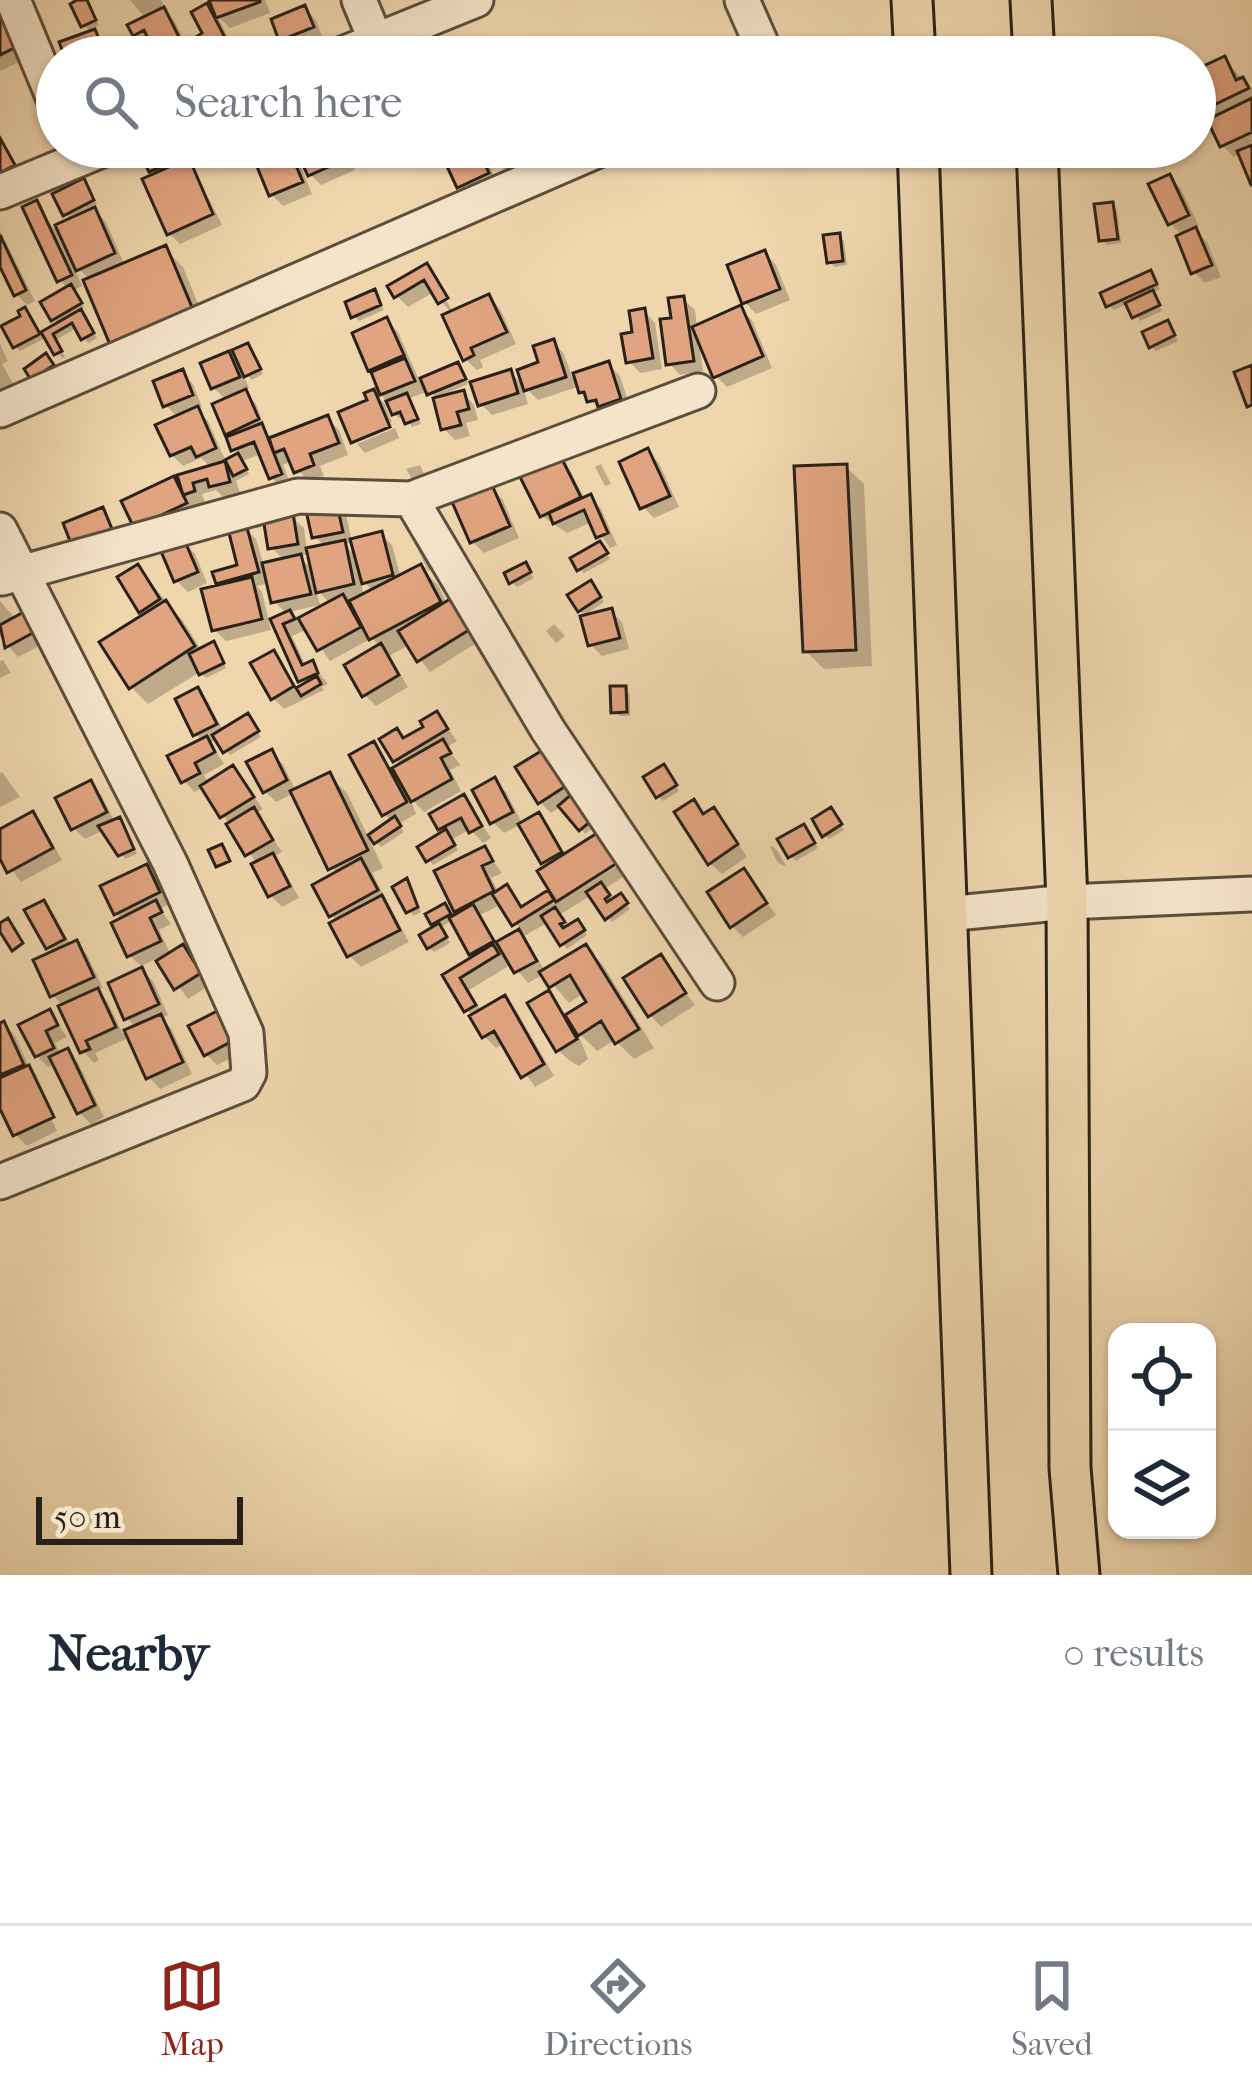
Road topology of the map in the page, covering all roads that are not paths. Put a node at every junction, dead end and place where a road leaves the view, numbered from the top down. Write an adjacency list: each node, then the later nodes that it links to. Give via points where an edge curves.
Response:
1 (14, 0): 12 (street)
2 (359, 0): 7 (street)
3 (476, 0): 8 (street)
4 (742, 0): 9 (street)
5 (912, 0): 10 (main road)
6 (1031, 0): 11 (main road)
7 (374, 36)
8 (388, 36)
9 (758, 36)
10 (913, 36)
11 (1033, 36)
12 (36, 54)
13 (51, 168): 17 (street)
14 (557, 168): 19 (street)
15 (919, 168): 25 (main road)
16 (1038, 168): 24 (main road)
17 (0, 192)
18 (698, 391): 20 (street)
19 (0, 410)
20 (411, 499): 22 (street, via 298,496); 26 (street, via 548,730)
21 (0, 530): 22 (street)
22 (9, 574): 27 (street, via 170,863 246,1033 249,1073 243,1084)
23 (1252, 894): 24 (street)
24 (1067, 902): 25 (street); 29 (main road, via 1070,1468)
25 (946, 914): 28 (main road)
26 (717, 983)
27 (0, 1182)
28 (970, 1575)
29 (1079, 1575)

